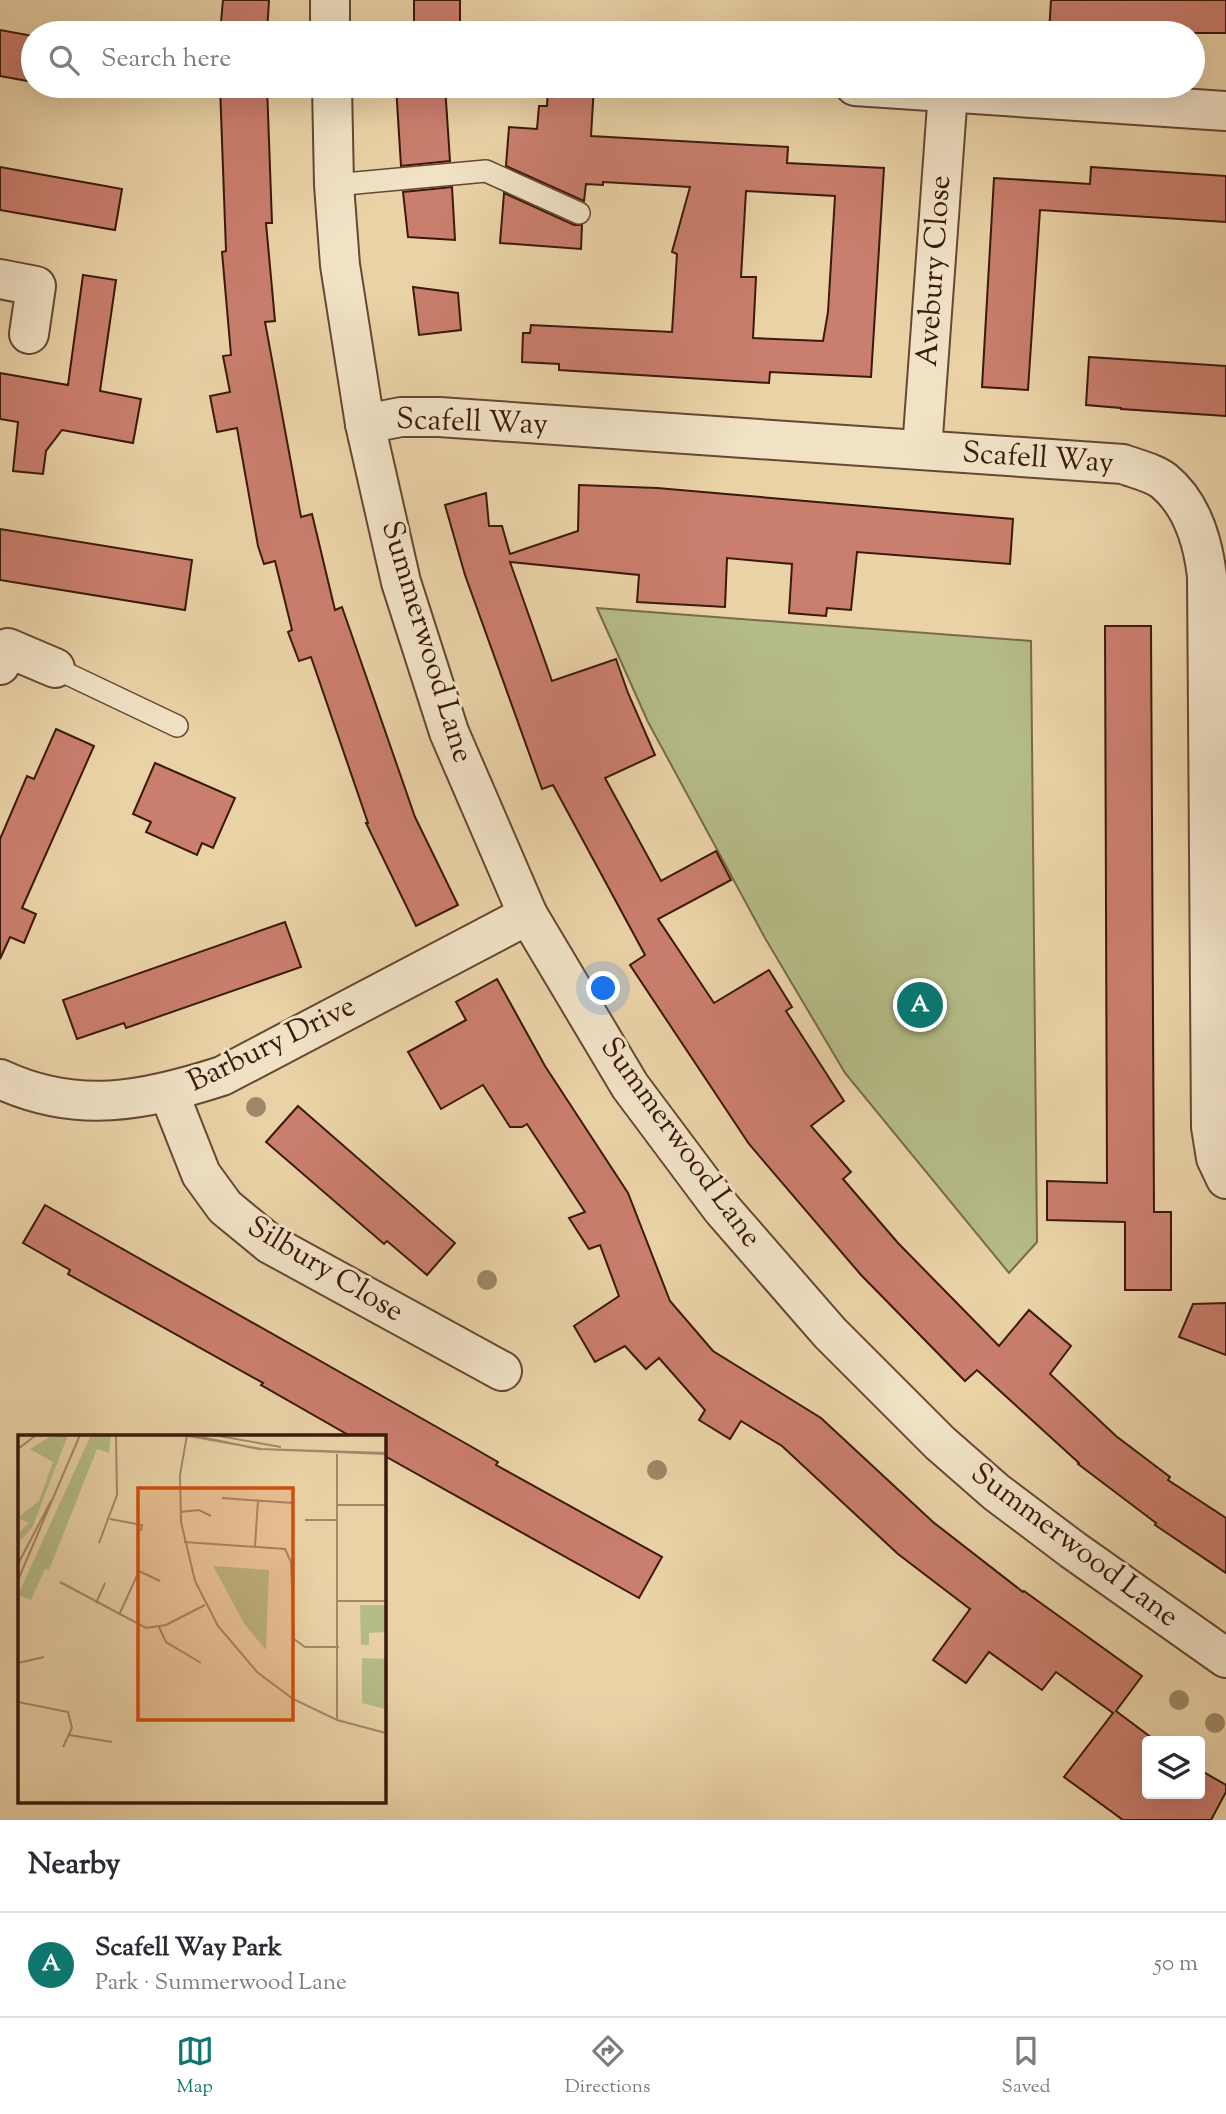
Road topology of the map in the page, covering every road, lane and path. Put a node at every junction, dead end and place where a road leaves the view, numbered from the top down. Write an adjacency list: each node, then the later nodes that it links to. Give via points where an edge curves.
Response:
1 (330, 0): 2 (street)
2 (330, 21)
3 (332, 98): 7 (street, Summerwood Lane)
4 (948, 98): 12 (street, Avebury Close)
5 (1035, 98): 6 (street)
6 (1225, 111)
7 (334, 186): 8 (lane, via 486,171); 11 (street, Summerwood Lane, via 340,265)
8 (579, 213)
9 (0, 279): 10 (street, via 36,286)
10 (29, 334)
11 (365, 424): 12 (street, Scafell Way, via 401,417 439,417); 16 (street, Summerwood Lane, via 401,582 449,732)
12 (922, 450): 19 (street, Scafell Way, via 1123,464 1163,480 1196,525 1207,576 1211,1127 1216,1158)
13 (0, 665): 14 (street, via 8,648)
14 (55, 668): 15 (lane)
15 (177, 726)
16 (528, 915): 18 (street, Barbury Drive, via 222,1076); 21 (street, Summerwood Lane, via 631,1086 722,1209 830,1333 996,1492)
17 (0, 1079): 18 (street, Barbury Drive, via 69,1100 116,1102)
18 (169, 1093): 20 (street, Silbury Close, via 201,1174 234,1215 270,1244)
19 (1226, 1179)
20 (502, 1371)
21 (1226, 1658)

